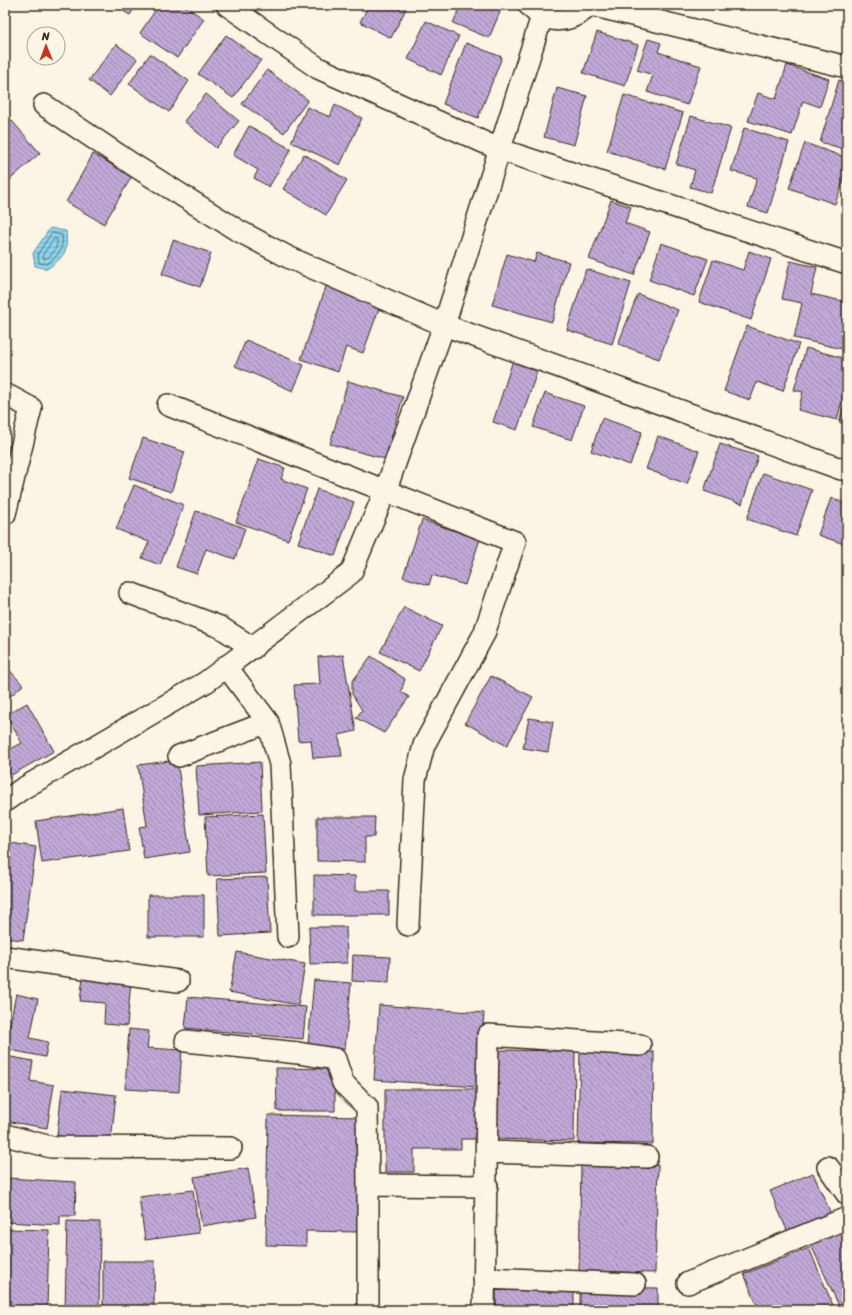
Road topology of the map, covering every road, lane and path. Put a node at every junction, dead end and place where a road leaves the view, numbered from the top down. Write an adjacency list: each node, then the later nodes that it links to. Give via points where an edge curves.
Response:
1 (228, 5): 6 (street, via 318,68)
2 (590, 5): 3 (street, via 581,14 568,19 555,20); 4 (street)
3 (535, 11): 6 (street)
4 (847, 67)
5 (44, 105): 8 (street, via 132,164 263,244)
6 (501, 150): 7 (street); 8 (street)
7 (847, 262)
8 (444, 325): 11 (street); 12 (street)
9 (5, 394): 13 (street, via 31,408)
10 (168, 405): 12 (street)
11 (842, 469)
12 (386, 489): 15 (street, via 351,573); 20 (street, via 515,542 484,634 424,745 415,780)
13 (5, 514)
14 (130, 593): 15 (street, via 220,627)
15 (253, 648): 16 (street)
16 (226, 666): 17 (street); 19 (street, via 206,682)
17 (268, 722): 18 (street); 21 (street, via 280,764)
18 (179, 756)
19 (5, 801)
20 (408, 925)
21 (288, 937)
22 (5, 957): 23 (street)
23 (178, 981)
24 (186, 1041): 31 (street, via 298,1053 335,1060 343,1083 367,1107)
25 (640, 1045): 28 (street, via 488,1035)
26 (5, 1135): 27 (street, via 51,1147)
27 (231, 1148)
28 (487, 1152): 29 (street); 32 (street)
29 (647, 1156)
30 (828, 1167): 33 (street)
31 (368, 1185): 32 (street); 38 (street)
32 (487, 1186): 35 (street)
33 (847, 1194)
34 (847, 1218): 36 (street)
35 (484, 1278): 37 (street); 39 (street)
36 (688, 1283)
37 (635, 1284)
38 (368, 1310)
39 (484, 1310)

